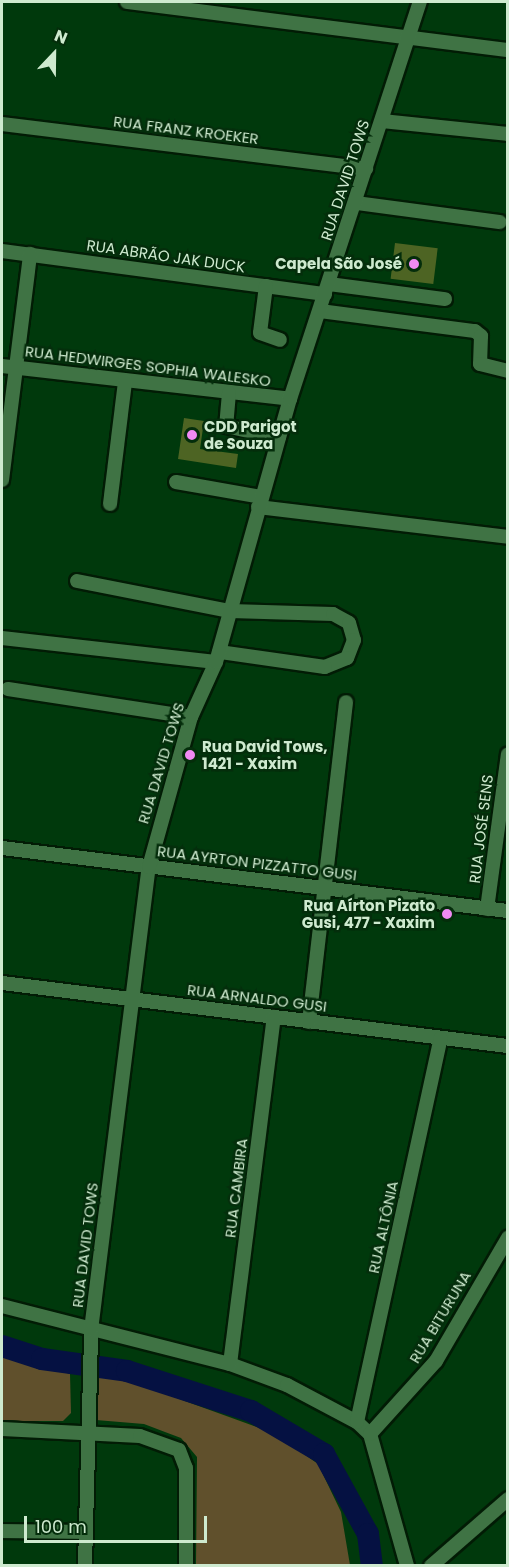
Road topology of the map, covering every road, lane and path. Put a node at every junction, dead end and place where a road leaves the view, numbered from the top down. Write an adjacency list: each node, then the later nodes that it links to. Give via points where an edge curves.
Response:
1 (126, 2): 3 (street)
2 (420, 2): 3 (street, RUA DAVID TOWS)
3 (409, 38): 4 (street); 5 (street, RUA DAVID TOWS)
4 (507, 50)
5 (382, 121): 7 (street); 8 (street, RUA DAVID TOWS)
6 (2, 124): 8 (street, RUA FRANZ KROEKER)
7 (507, 134)
8 (366, 169): 9 (street, RUA DAVID TOWS)
9 (357, 203): 10 (street); 14 (street, RUA DAVID TOWS)
10 (505, 223)
11 (2, 251): 12 (street, RUA ABRÃO JAK DUCK)
12 (30, 254): 13 (street, RUA ABRÃO JAK DUCK); 18 (street)
13 (266, 286): 14 (street, RUA ABRÃO JAK DUCK); 17 (street, via 260,333)
14 (327, 289): 15 (street, RUA ABRÃO JAK DUCK); 16 (street, RUA DAVID TOWS)
15 (445, 299)
16 (320, 311): 19 (street, via 475,331 481,336 480,364); 22 (street, RUA DAVID TOWS)
17 (280, 340)
18 (9, 367): 20 (street, RUA HEDWIRGES SOPHIA WALESKO); 24 (street)
19 (507, 371)
20 (125, 381): 21 (street, RUA HEDWIRGES SOPHIA WALESKO); 27 (street)
21 (229, 393): 22 (street, RUA HEDWIRGES SOPHIA WALESKO); 23 (street, via 226,426)
22 (290, 399): 23 (street, RUA DAVID TOWS)
23 (279, 438): 26 (street, RUA DAVID TOWS)
24 (2, 480)
25 (176, 482): 26 (street)
26 (260, 502): 28 (street); 30 (street, RUA DAVID TOWS)
27 (110, 504)
28 (507, 537)
29 (77, 581): 30 (street)
30 (230, 611): 32 (street, RUA DAVID TOWS); 32 (street, via 333,615 349,623 354,640 347,658 325,667)
31 (2, 638): 32 (street)
32 (217, 657): 35 (street, RUA DAVID TOWS)
33 (8, 689): 35 (street)
34 (346, 702): 39 (street)
35 (191, 717): 38 (street, RUA DAVID TOWS)
36 (507, 754): 40 (street, RUA JOSÉ SENS)
37 (2, 848): 38 (street, RUA AYRTON PIZZATTO GUSI)
38 (149, 867): 39 (street, RUA AYRTON PIZZATTO GUSI); 43 (street, RUA DAVID TOWS)
39 (324, 888): 40 (street, RUA AYRTON PIZZATTO GUSI); 45 (street)
40 (487, 909): 41 (street, RUA AYRTON PIZZATTO GUSI)
41 (507, 911)
42 (2, 983): 43 (street, RUA ARNALDO GUSI)
43 (130, 999): 44 (street, RUA ARNALDO GUSI); 50 (street, RUA DAVID TOWS)
44 (274, 1017): 45 (street, RUA ARNALDO GUSI); 51 (street, RUA CAMBIRA)
45 (309, 1022): 46 (street, RUA ARNALDO GUSI)
46 (441, 1038): 47 (street, RUA ARNALDO GUSI); 52 (street, RUA ALTÔNIA)
47 (507, 1046)
48 (506, 1242): 55 (street, RUA BITURUNA, via 436,1361)
49 (2, 1306): 50 (street)
50 (91, 1330): 51 (street); 54 (street, RUA DAVID TOWS)
51 (230, 1364): 52 (street, via 288,1385)
52 (357, 1422): 55 (street)
53 (2, 1429): 54 (street)
54 (87, 1430): 58 (street, RUA DAVID TOWS); 60 (street, via 149,1438 170,1444 183,1456)
55 (370, 1434): 61 (street)
56 (507, 1499): 62 (street)
57 (2, 1531): 58 (street)
58 (86, 1532): 59 (street, RUA DAVID TOWS)
59 (85, 1566)
60 (186, 1566)
61 (407, 1566)
62 (431, 1566)

